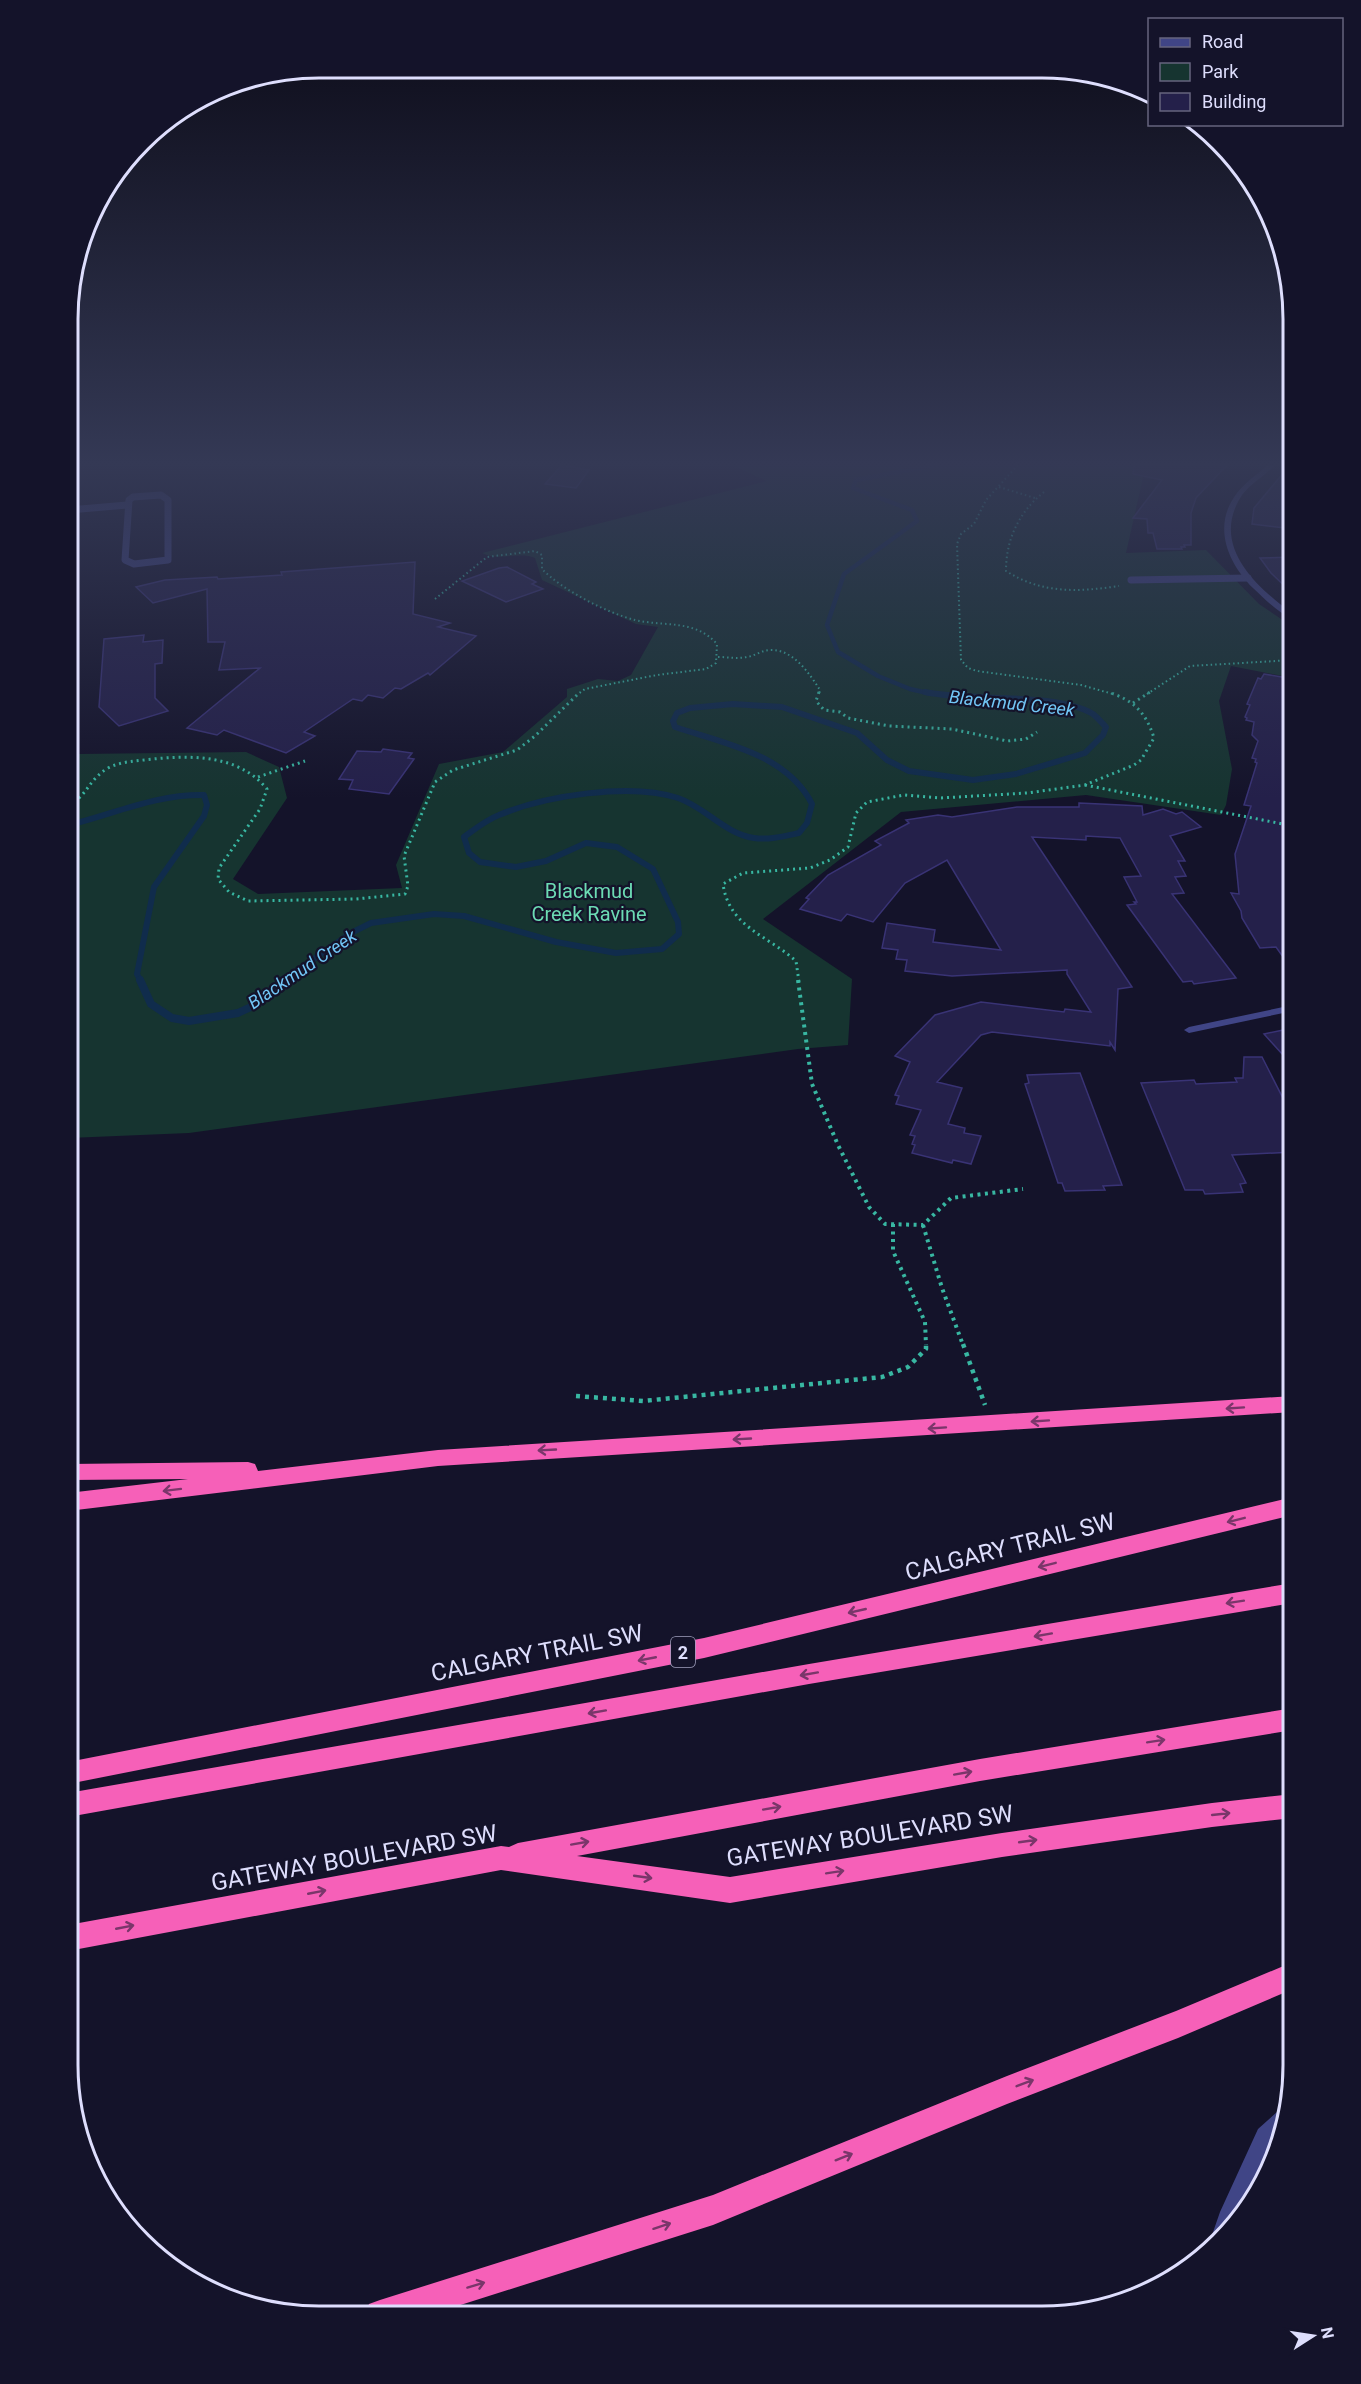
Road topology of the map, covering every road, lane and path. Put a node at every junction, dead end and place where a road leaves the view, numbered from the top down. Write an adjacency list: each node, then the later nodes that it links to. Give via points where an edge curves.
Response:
1 (463, 576): 8 (path)
2 (549, 576): 10 (path, via 626,617 703,630 717,644)
3 (958, 576): 12 (path, via 964,664 977,671 1097,689)
4 (1013, 576): 6 (path, via 1041,589 1074,591 1125,585)
5 (1248, 578): 6 (lane); 9 (street)
6 (1139, 579): 7 (lane)
7 (1131, 580)
8 (435, 599)
9 (1283, 610)
10 (718, 657): 13 (path, via 782,652 815,682 820,690 818,706 848,718 889,726 959,730 1007,741 1026,739); 15 (path, via 706,669 585,689 519,749 441,777 435,782 404,856 409,882 405,894 248,901 229,892 218,879 219,868 267,795 266,785)
11 (1283, 660): 12 (path, via 1190,666)
12 (1133, 703): 16 (path, via 1146,716 1154,738 1134,765)
13 (1037, 732)
14 (304, 761): 15 (path)
15 (257, 777): 17 (path, via 206,756 123,762 92,779)
16 (1085, 785): 18 (path); 22 (path, via 940,798 904,795 867,802 856,813 848,847 830,860 810,868 743,873 723,884 737,921 774,942 796,961 812,1084 870,1207 885,1224)
17 (78, 800)
18 (1283, 824)
19 (1283, 1010): 20 (street)
20 (1189, 1030)
21 (1023, 1189): 23 (path, via 951,1198)
22 (893, 1224): 23 (path); 24 (path, via 893,1251 925,1322 926,1349 908,1367 882,1377 643,1401)
23 (923, 1225): 26 (path, via 945,1299)
24 (576, 1396)
25 (1283, 1405): 26 (highway, one-way to 26)
26 (995, 1424): 27 (highway, one-way to 27, via 534,1451)
27 (355, 1467): 28 (highway); 29 (highway, one-way to 29)
28 (78, 1472)
29 (78, 1501)
30 (1283, 1508): 33 (highway, CALGARY TRAIL SW / 2, one-way to 33, via 704,1648)
31 (1283, 1595): 34 (highway, one-way to 34)
32 (1283, 1721): 36 (highway, one-way to 32, via 980,1770)
33 (78, 1771)
34 (78, 1803)
35 (1283, 1807): 36 (highway, GATEWAY BOULEVARD SW, one-way to 35, via 730,1890 1002,1845)
36 (501, 1857): 37 (highway, GATEWAY BOULEVARD SW, one-way to 36)
37 (78, 1936)
38 (1283, 1979): 41 (highway, one-way to 38, via 713,2210)
39 (1275, 2127): 40 (street, via 1265,2136)
40 (1228, 2218)
41 (406, 2306)

